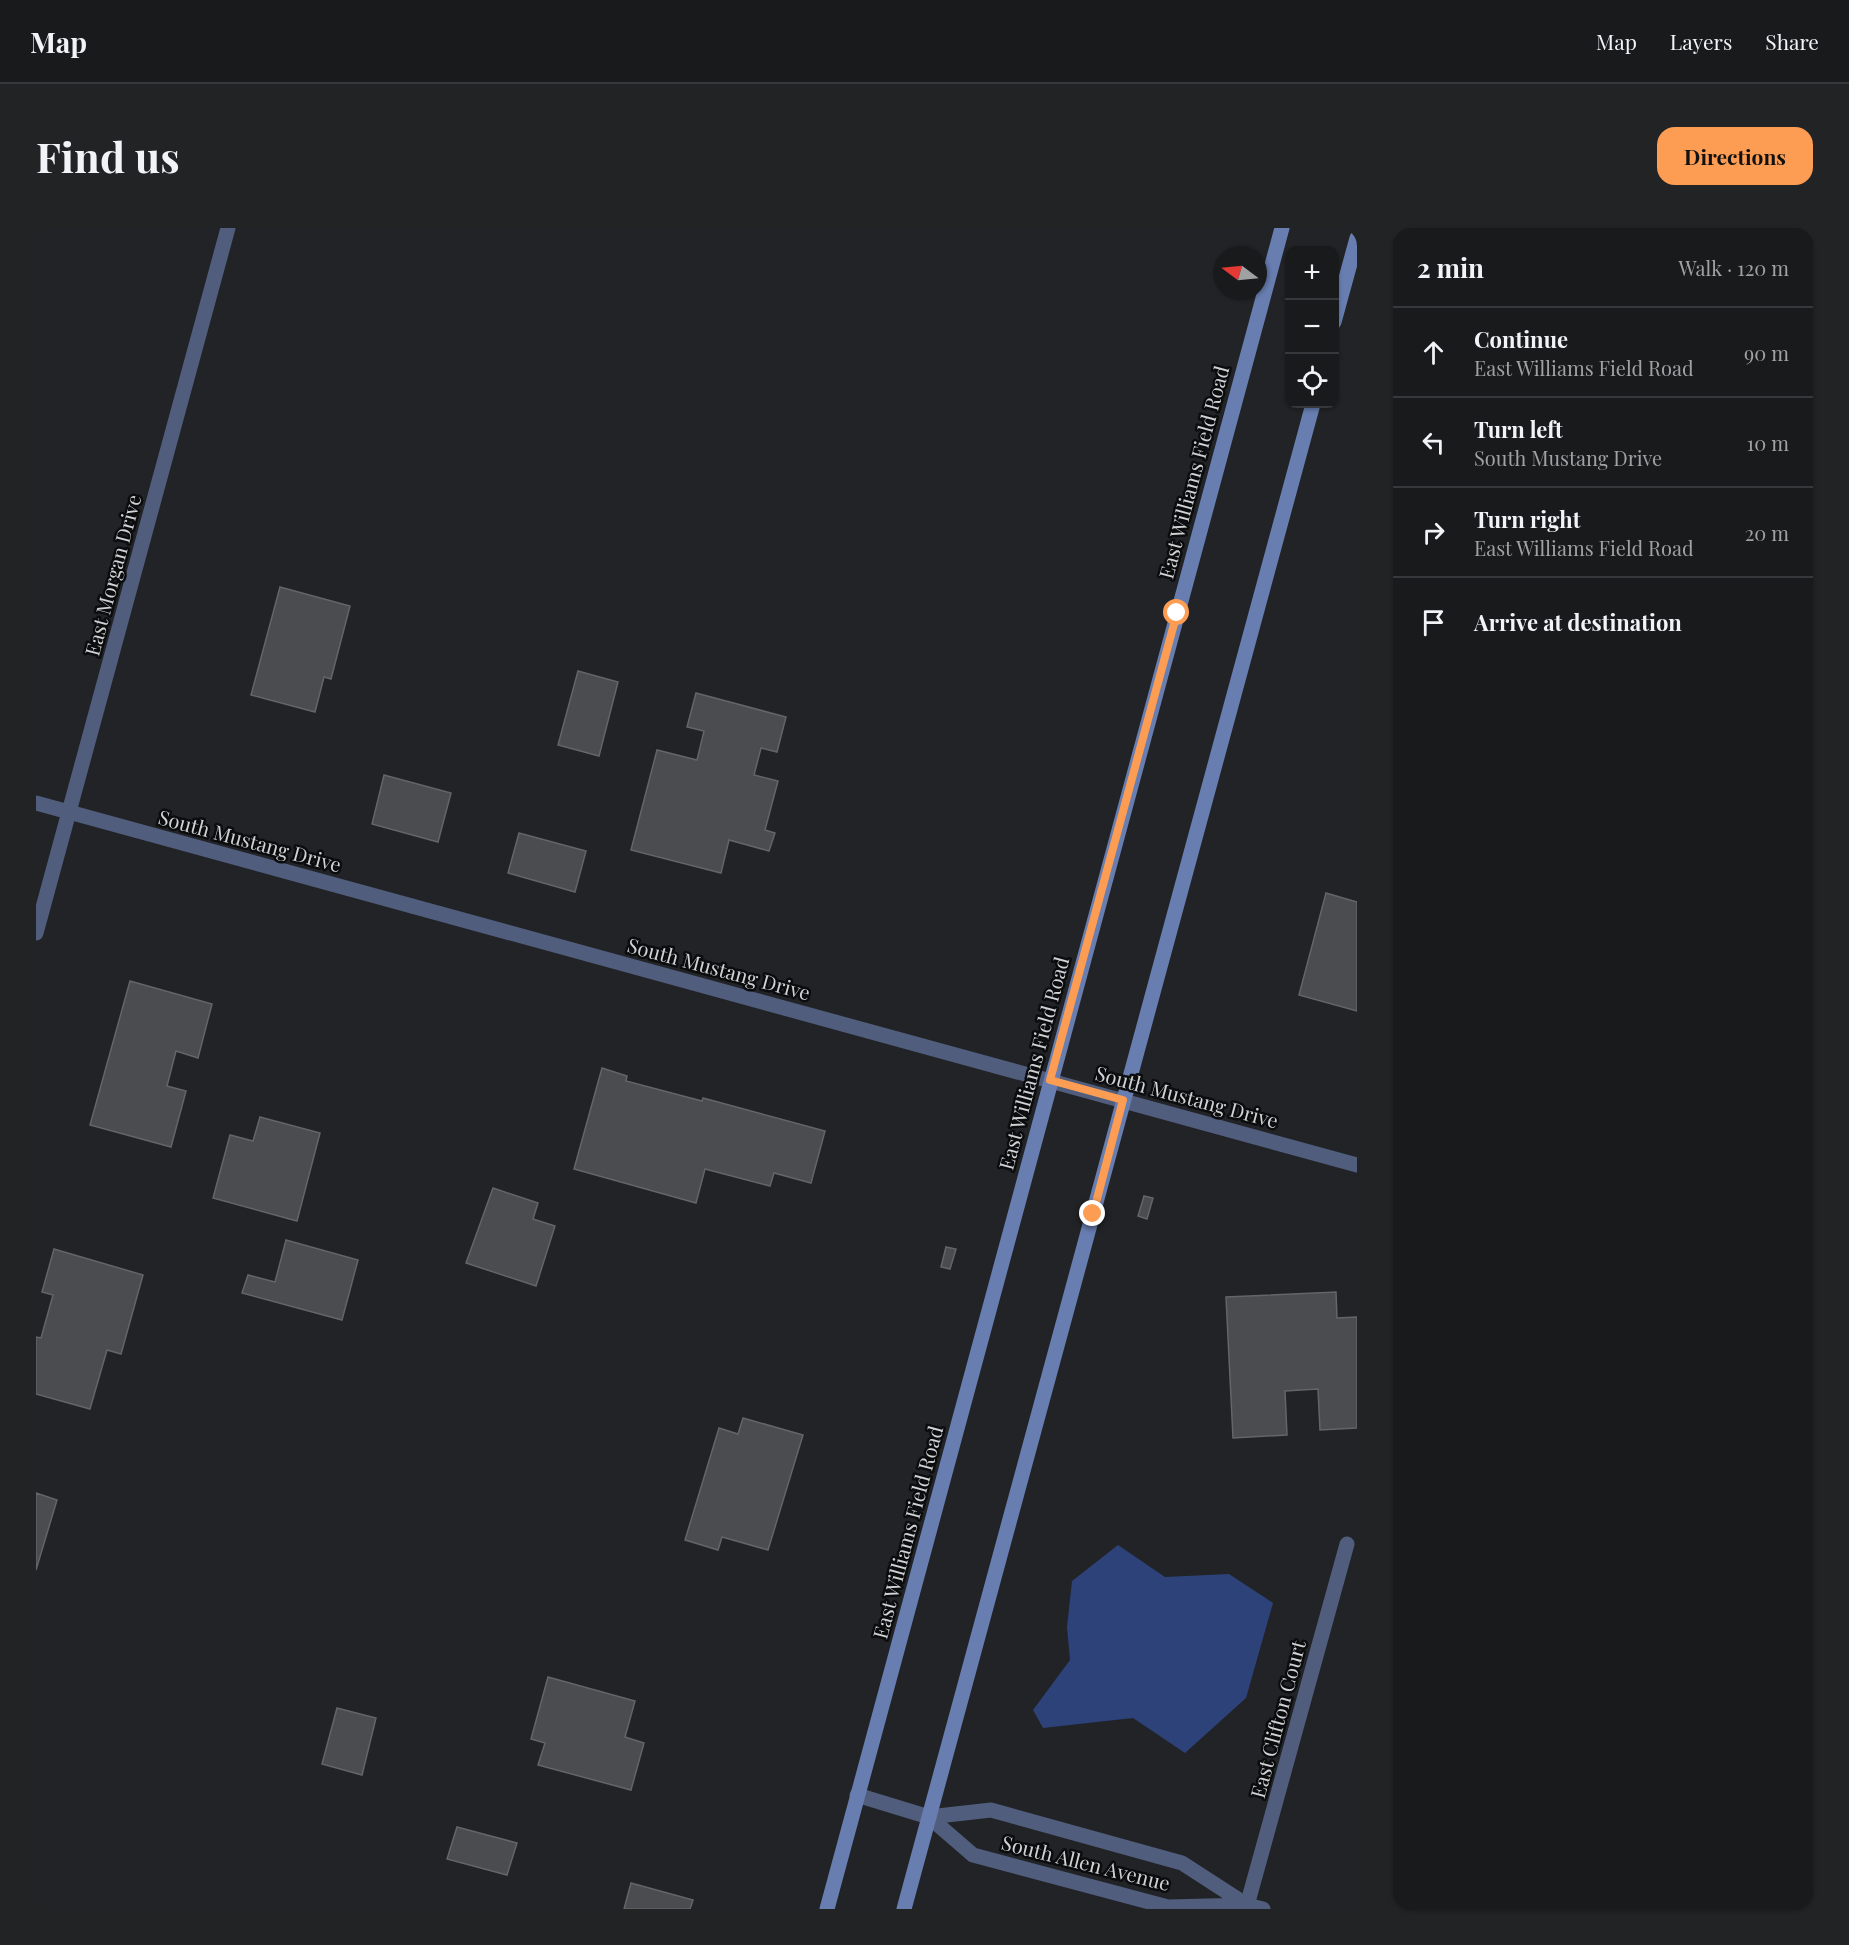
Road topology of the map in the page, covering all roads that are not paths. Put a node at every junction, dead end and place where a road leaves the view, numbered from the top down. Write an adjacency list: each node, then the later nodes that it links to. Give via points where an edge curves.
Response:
1 (228, 228): 7 (street, East Morgan Drive)
2 (1282, 228): 9 (main road, East Williams Field Road)
3 (1357, 238): 4 (main road)
4 (1339, 307)
5 (1311, 408): 10 (main road)
6 (36, 803): 7 (street, South Mustang Drive)
7 (69, 812): 8 (street, East Morgan Drive); 9 (street, South Mustang Drive)
8 (36, 933)
9 (1050, 1080): 10 (street, South Mustang Drive); 13 (main road, East Williams Field Road)
10 (1123, 1100): 11 (street, South Mustang Drive); 14 (main road)
11 (1357, 1165)
12 (1347, 1544): 15 (street, East Clifton Court)
13 (857, 1795): 14 (street, South Allen Avenue); 16 (main road, East Williams Field Road)
14 (929, 1817): 15 (street, South Allen Avenue, via 973,1855 1168,1907); 15 (street, South Allen Avenue, via 991,1810 1182,1863); 17 (main road)
15 (1247, 1907): 18 (street, South Allen Avenue)
16 (827, 1909)
17 (904, 1909)
18 (1263, 1909)

